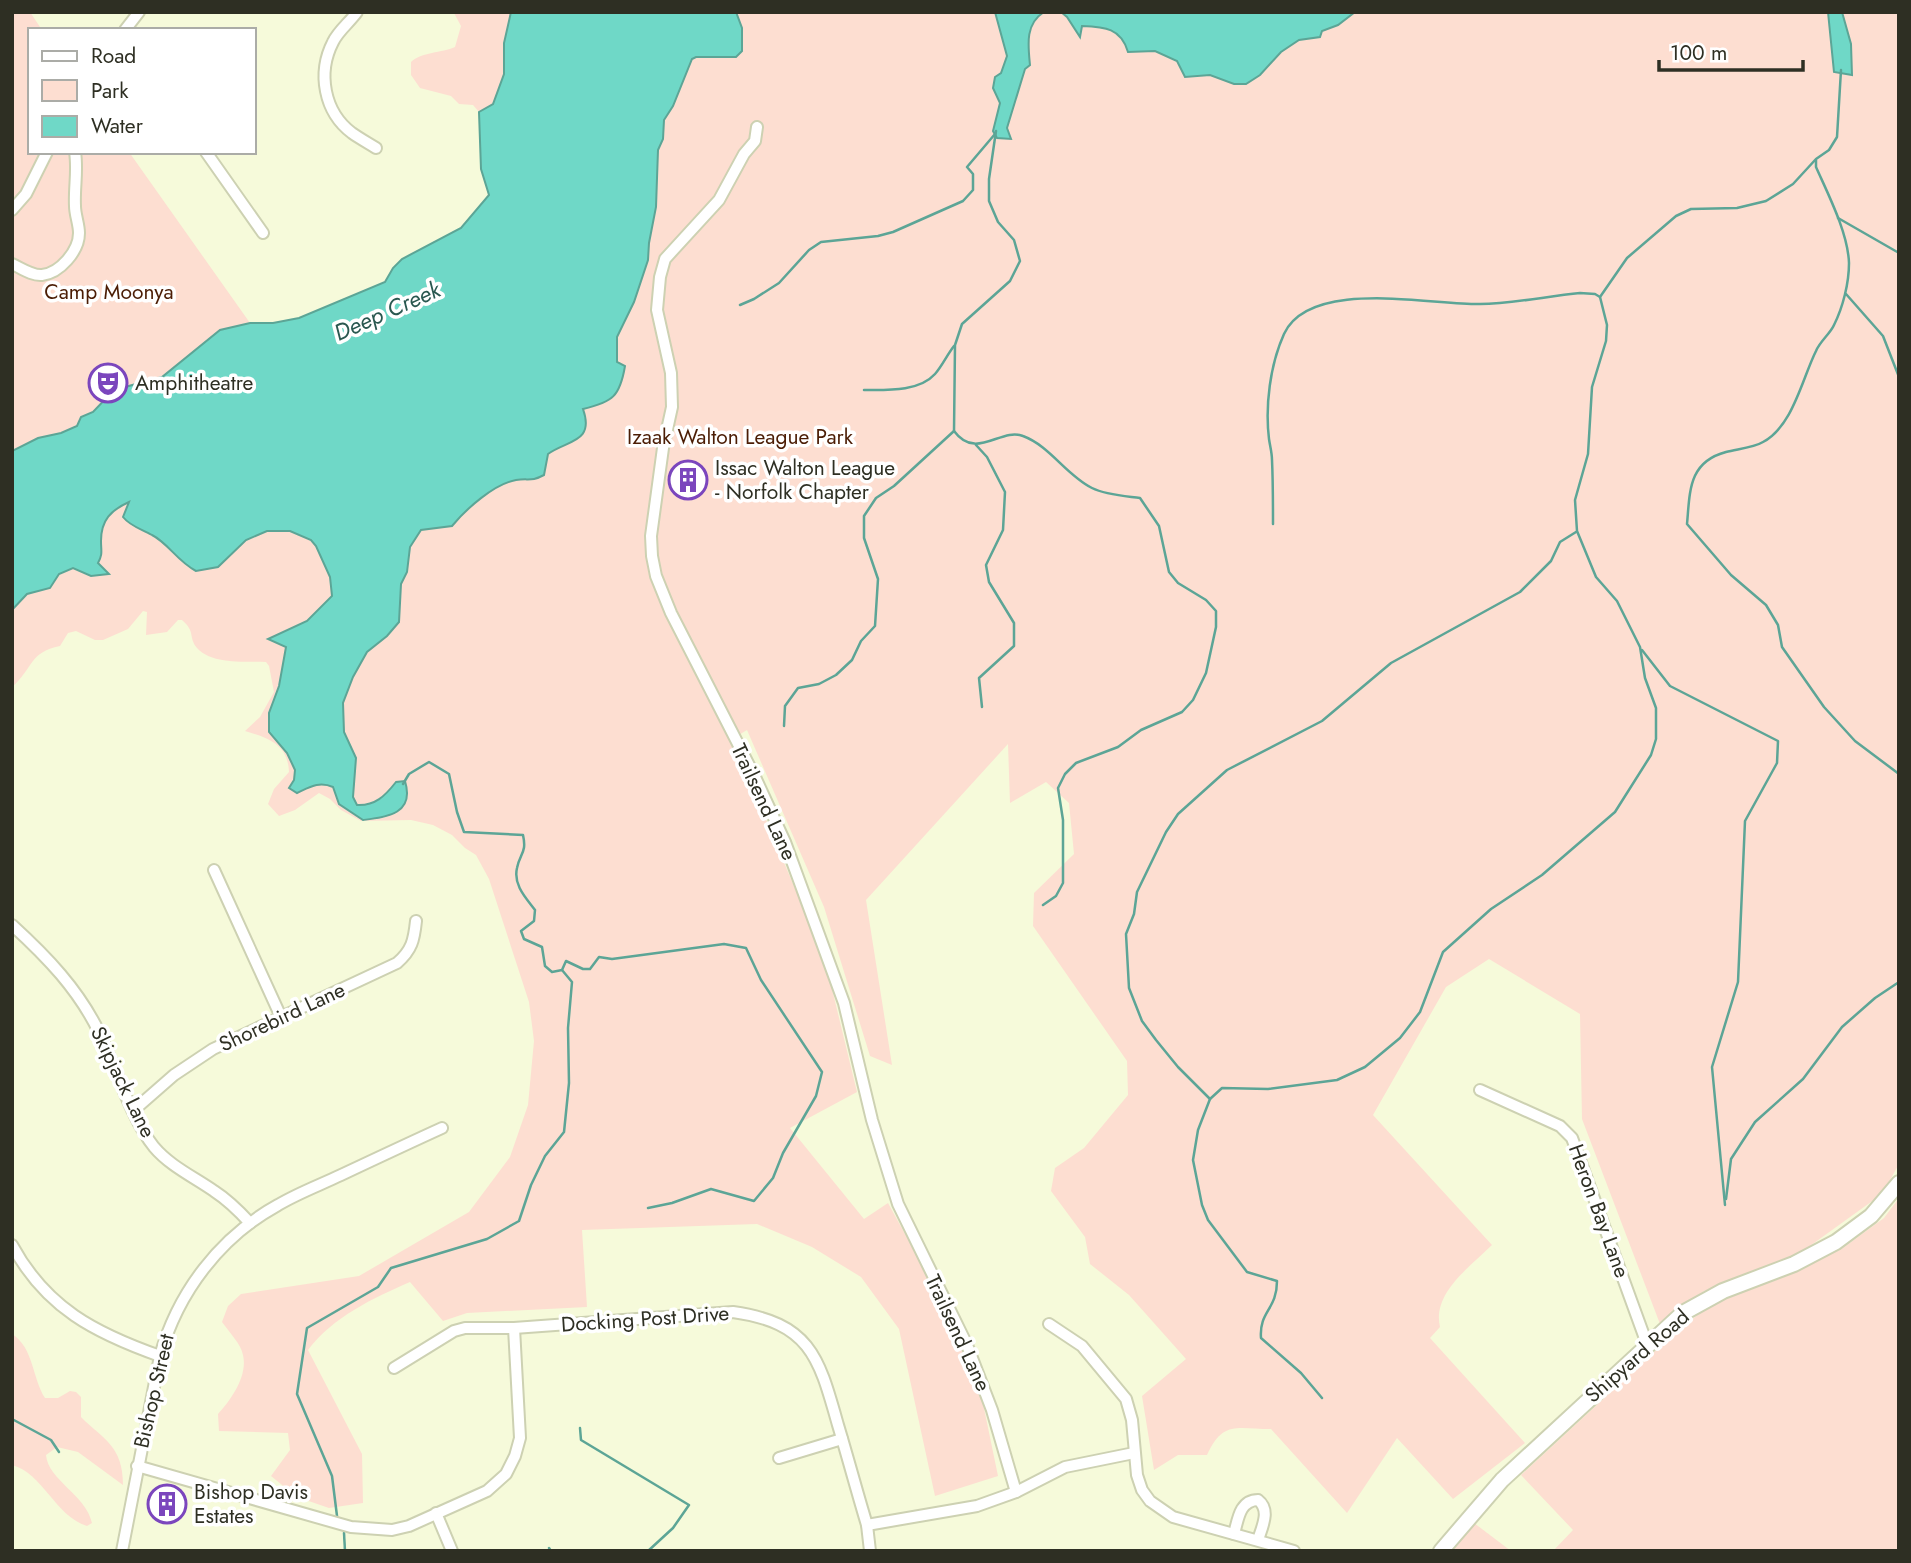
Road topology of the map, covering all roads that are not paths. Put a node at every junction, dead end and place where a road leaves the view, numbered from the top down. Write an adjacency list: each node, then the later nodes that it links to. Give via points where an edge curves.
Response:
1 (139, 12): 3 (street)
2 (358, 12): 5 (street, via 333,41 325,87 342,123)
3 (127, 28)
4 (757, 127): 31 (street, Trailsend Lane, via 755,141 719,200 665,259 661,270 657,310 671,373 672,408 654,509 652,556 662,593 785,842 844,1003 898,1204 967,1345)
5 (376, 148)
6 (46, 154): 9 (street, via 26,194)
7 (75, 154): 11 (street, via 77,246 54,272 40,276)
8 (207, 154): 10 (street)
9 (12, 210)
10 (262, 233)
11 (13, 265)
12 (214, 870): 15 (street)
13 (416, 921): 15 (street, Shorebird Lane, via 408,953 397,963)
14 (12, 925): 17 (street, Skipjack Lane, via 78,995)
15 (281, 1017): 17 (street, Shorebird Lane, via 201,1056)
16 (1480, 1090): 24 (street, Heron Bay Lane, via 1560,1126 1572,1138)
17 (134, 1110): 20 (street, Skipjack Lane, via 166,1159 225,1198)
18 (442, 1128): 20 (street, Bishop Street, via 295,1196)
19 (1899, 1183): 24 (street, Shipyard Road, via 1871,1216 1836,1242 1702,1301)
20 (250, 1223): 25 (street, Bishop Street, via 215,1254 191,1285)
21 (12, 1244): 25 (street, via 40,1285 72,1315 100,1332)
22 (1049, 1324): 28 (street, via 1083,1346 1126,1399)
23 (514, 1328): 26 (street, Docking Post Drive, via 454,1331); 27 (street, Docking Post Drive, via 733,1312 760,1316 795,1335 819,1364); 32 (street, via 520,1438 515,1456 506,1474 487,1491)
24 (1647, 1344): 40 (street, Shipyard Road, via 1502,1480)
25 (160, 1356): 30 (street, Bishop Street)
26 (394, 1368)
27 (842, 1439): 29 (street); 33 (street, Docking Post Drive)
28 (1134, 1453): 31 (street, via 1065,1467); 34 (street, via 1142,1490 1162,1511)
29 (779, 1458)
30 (137, 1466): 32 (street, via 351,1527 392,1530); 36 (street, Bishop Street)
31 (1016, 1492): 33 (street, via 978,1506)
32 (436, 1513): 37 (street)
33 (867, 1525): 38 (street, Docking Post Drive)
34 (1234, 1534): 35 (street); 35 (street, via 1244,1505 1258,1500 1265,1512)
35 (1258, 1540): 39 (street)
36 (122, 1551)
37 (452, 1551)
38 (870, 1551)
39 (1294, 1551)
40 (1441, 1551)

